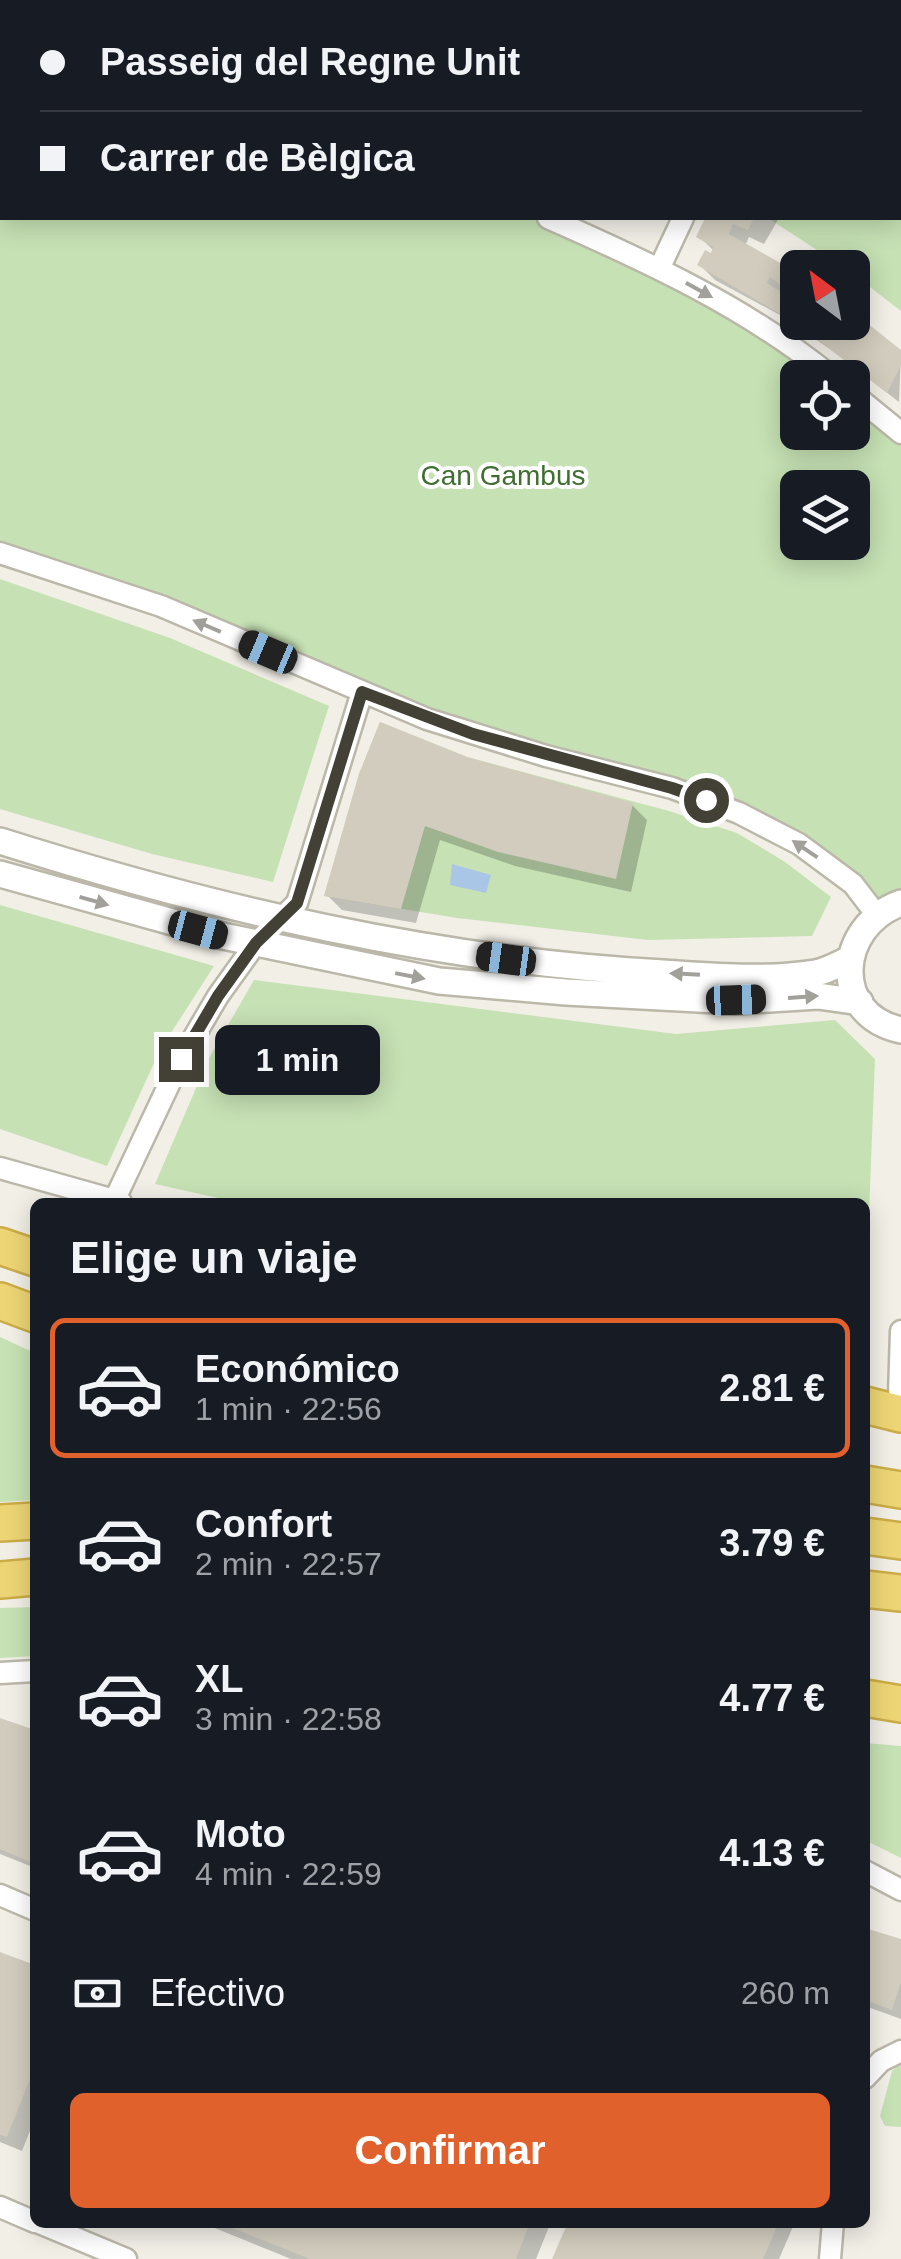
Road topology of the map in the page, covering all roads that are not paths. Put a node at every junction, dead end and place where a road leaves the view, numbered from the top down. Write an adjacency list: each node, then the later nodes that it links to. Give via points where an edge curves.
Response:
1 (553, 220): 3 (street)
2 (682, 220): 3 (street)
3 (660, 267): 4 (street, one-way to 4)
4 (812, 360)
5 (870, 405): 6 (street)
6 (898, 423)
7 (0, 553): 8 (street, one-way to 7, via 161,606)
8 (362, 692): 12 (street, one-way to 8, via 853,884 799,844 739,813 459,730); 13 (street, via 297,903)
9 (0, 841): 13 (street)
10 (0, 874): 14 (street, one-way to 14)
11 (901, 903): 12 (street)
12 (876, 914): 15 (street, via 858,934)
13 (281, 918): 14 (street); 15 (street, one-way to 13, via 817,973 735,977 575,969)
14 (256, 943): 16 (street, one-way to 16, via 439,981); 20 (street, via 181,1059)
15 (850, 958): 16 (street)
16 (860, 1002): 17 (street, via 874,1018)
17 (901, 1030)
18 (0, 1168): 19 (street)
19 (104, 1198)
20 (120, 1198)
21 (0, 1301): 22 (highway)
22 (30, 1312)
23 (901, 1331): 25 (street)
24 (870, 1390): 25 (street)
25 (900, 1401): 26 (highway)
26 (870, 1404)
27 (870, 1485): 28 (highway)
28 (901, 1490)
29 (30, 1521): 30 (highway)
30 (0, 1523)
31 (870, 1537): 32 (highway)
32 (901, 1541)
33 (870, 1589): 34 (highway)
34 (901, 1592)
35 (30, 1671): 36 (street)
36 (0, 1674)
37 (870, 1699): 38 (highway)
38 (901, 1704)
39 (870, 1711): 40 (highway)
40 (901, 1712)
41 (870, 1874): 42 (street)
42 (901, 1890)
43 (0, 1895): 44 (street)
44 (30, 1908)
45 (901, 2051): 46 (street)
46 (870, 2073)
47 (0, 2207): 48 (street)
48 (30, 2220)
49 (51, 2228): 51 (street)
50 (833, 2228): 52 (street)
51 (126, 2259)
52 (830, 2259)

